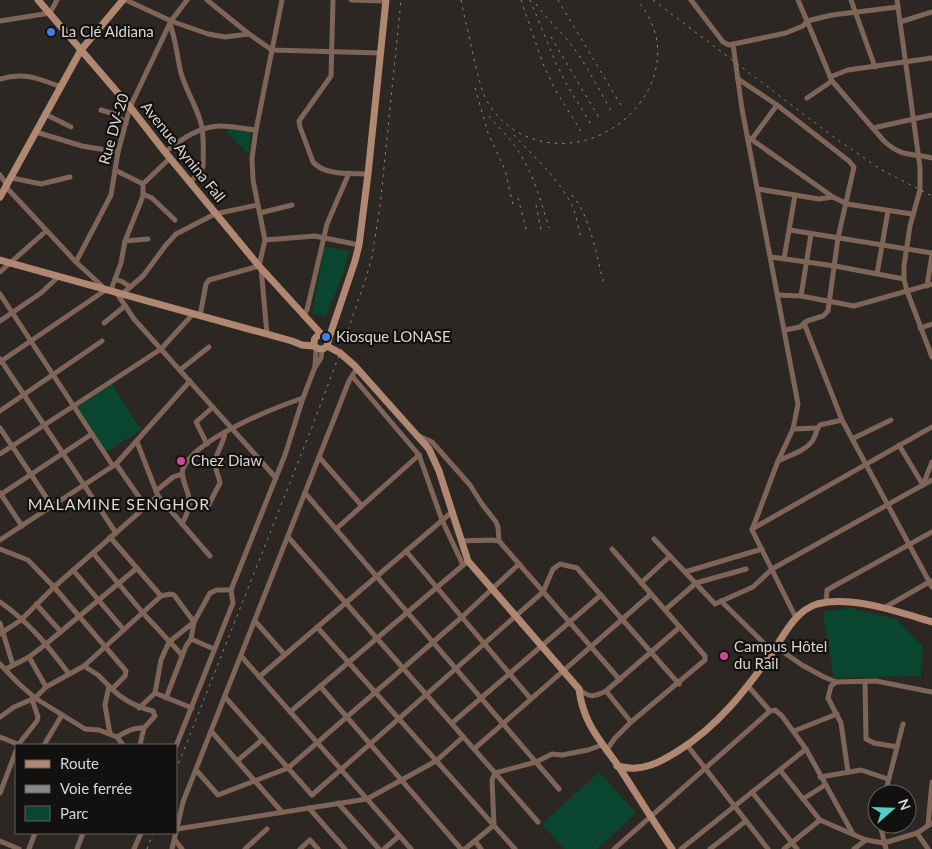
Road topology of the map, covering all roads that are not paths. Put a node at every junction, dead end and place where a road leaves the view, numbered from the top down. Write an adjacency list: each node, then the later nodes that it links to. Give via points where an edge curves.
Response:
1 (38, 0): 17 (street, Avenue Aynina Fall)
2 (56, 0): 17 (street)
3 (125, 0): 20 (street); 24 (street)
4 (187, 0): 20 (street, Rue DV-20)
5 (207, 0): 22 (street)
6 (282, 0): 25 (street)
7 (333, 0): 26 (street)
8 (351, 0): 9 (street)
9 (386, 0): 27 (street)
10 (691, 0): 23 (street, via 723,42)
11 (798, 0): 19 (street)
12 (851, 0): 15 (street)
13 (897, 0): 14 (street)
14 (898, 7): 15 (street); 21 (street)
15 (855, 12): 19 (street); 30 (street)
16 (932, 12): 21 (street)
17 (50, 13): 18 (street); 24 (street, Avenue Aynina Fall)
18 (0, 20)
19 (807, 21): 23 (street, via 786,33); 33 (street)
20 (171, 22): 22 (street, via 224,37); 37 (street, Rue DV-20); 45 (street, via 182,74)
21 (900, 22): 29 (street)
22 (249, 34): 25 (street)
23 (733, 44): 32 (street)
24 (81, 50): 34 (street); 37 (street, Avenue Aynina Fall)
25 (272, 50): 26 (street); 46 (street)
26 (331, 51): 27 (street); 54 (street, via 331,76 300,118 300,127 317,167)
27 (381, 53): 55 (street)
28 (932, 58): 29 (street)
29 (905, 61): 30 (street); 41 (street)
30 (875, 67): 33 (street, via 844,71)
31 (0, 79): 34 (street, via 27,75)
32 (738, 79): 36 (street); 48 (street)
33 (831, 79): 35 (street); 44 (street)
34 (61, 87): 39 (street)
35 (807, 98)
36 (777, 105): 48 (street); 66 (street, via 852,164)
37 (130, 107): 42 (street, Rue DV-20); 50 (street, Avenue Aynina Fall)
38 (102, 110): 42 (street)
39 (45, 114): 43 (street); 47 (street)
40 (932, 115): 41 (street)
41 (913, 118): 44 (street); 51 (street)
42 (126, 123): 49 (street, Rue DV-20)
43 (71, 128)
44 (873, 128): 51 (street, via 894,150)
45 (202, 129): 46 (street, via 221,126); 50 (street, via 183,139); 59 (street, via 203,167)
46 (256, 130): 67 (street, via 252,158)
47 (36, 132): 49 (street, via 82,146); 58 (street)
48 (750, 138): 61 (street); 65 (street)
49 (118, 152): 53 (street, Rue DV-20)
50 (167, 155): 59 (street, Avenue Aynina Fall); 60 (street)
51 (919, 155): 52 (street); 72 (street, via 920,190)
52 (932, 158)
53 (115, 170): 60 (street); 89 (street, Rue DV-20, via 111,195)
54 (349, 173): 55 (street); 77 (street)
55 (368, 174): 82 (street)
56 (0, 175): 58 (street)
57 (70, 177): 58 (street, via 41,184)
58 (6, 183): 64 (street); 75 (street)
59 (190, 183): 71 (street, Avenue Aynina Fall)
60 (143, 184): 62 (street)
61 (758, 189): 63 (street); 86 (street)
62 (143, 194): 73 (street, via 152,198); 80 (street)
63 (796, 195): 65 (street); 74 (street)
64 (0, 197)
65 (833, 197): 66 (street)
66 (847, 204): 69 (street); 78 (street)
67 (257, 205): 70 (street); 71 (street)
68 (292, 205): 70 (street)
69 (888, 211): 72 (street); 83 (street)
70 (260, 212): 81 (street)
71 (215, 214): 93 (street, Avenue Aynina Fall); 100 (street, via 176,234)
72 (912, 214): 84 (street)
73 (175, 220)
74 (790, 230): 76 (street); 87 (street)
75 (46, 231): 89 (street); 90 (street)
76 (811, 234): 78 (street); 91 (street)
77 (324, 238): 81 (street); 82 (street); 110 (street)
78 (838, 238): 83 (street); 92 (street)
79 (148, 239): 80 (street)
80 (125, 240): 97 (street)
81 (265, 240): 93 (street)
82 (359, 244): 120 (street, via 333,325)
83 (881, 245): 84 (street); 95 (street)
84 (906, 249): 85 (street); 98 (street)
85 (932, 254): 99 (street)
86 (771, 257): 87 (street); 104 (street)
87 (784, 259): 91 (street)
88 (0, 260): 90 (street)
89 (76, 262): 101 (street)
90 (12, 263): 94 (street); 96 (street)
91 (807, 263): 92 (street); 105 (street)
92 (835, 266): 95 (street); 106 (street)
93 (260, 267): 109 (street, via 209,280); 110 (street, Avenue Aynina Fall); 117 (street)
94 (0, 272)
95 (876, 274): 98 (street)
96 (58, 277): 101 (street); 108 (street)
97 (115, 279): 100 (street); 101 (street)
98 (904, 279): 102 (street)
99 (930, 285): 102 (street)
100 (130, 288): 101 (street)
101 (112, 291): 107 (street); 109 (street); 119 (street)
102 (907, 291): 106 (street, via 854,306); 115 (street)
103 (0, 294): 108 (street)
104 (778, 296): 105 (street); 116 (street)
105 (801, 296): 106 (street)
106 (828, 302): 113 (street, via 826,313)
107 (125, 306): 112 (street); 122 (street)
108 (12, 313): 111 (street); 119 (street)
109 (197, 315): 117 (street); 122 (street)
110 (305, 318): 120 (street, Avenue Aynina Fall)
111 (0, 321)
112 (104, 323)
113 (804, 323): 116 (street); 135 (street)
114 (932, 324): 115 (street)
115 (920, 328): 123 (street)
116 (785, 330): 142 (street, via 798,404)
117 (267, 334): 120 (street, via 292,341)
118 (102, 341): 127 (street)
119 (31, 342): 124 (street); 127 (street)
120 (320, 342): 125 (street, Avenue Aynina Fall); 131 (street)
121 (209, 347): 126 (street)
122 (161, 349): 126 (street); 132 (street)
123 (932, 357)
124 (1, 361): 130 (street)
125 (357, 368): 128 (street); 145 (street, Avenue Aynina Fall)
126 (180, 370): 129 (street)
127 (53, 376): 130 (street); 132 (street)
128 (352, 376): 153 (street); 154 (street)
129 (190, 382): 133 (street); 147 (street)
130 (24, 395): 134 (street); 137 (street)
131 (303, 398): 140 (street); 161 (street)
132 (73, 405): 137 (street); 144 (street)
133 (213, 407): 140 (street); 148 (street, via 196,422)
134 (0, 411)
135 (842, 420): 141 (street); 146 (street)
136 (891, 420): 146 (street)
137 (44, 424): 150 (street); 151 (street)
138 (932, 427): 149 (street)
139 (0, 428): 150 (street)
140 (232, 428): 143 (street); 161 (street)
141 (817, 428): 142 (street); 155 (street, via 810,444)
142 (793, 429): 155 (street)
143 (225, 432): 148 (street); 170 (street, via 214,464 220,483)
144 (92, 434): 151 (street); 158 (street)
145 (418, 436): 173 (street, Avenue Aynina Fall, via 434,458); 186 (street, via 432,442 470,485 496,522)
146 (852, 439): 157 (street)
147 (137, 442): 158 (street); 165 (street)
148 (207, 444): 159 (street, via 188,460)
149 (899, 445): 157 (street); 164 (street)
150 (12, 446): 152 (street); 160 (street)
151 (63, 453): 160 (street); 163 (street)
152 (0, 454)
153 (419, 455): 171 (street); 174 (street)
154 (319, 457): 166 (street); 171 (street)
155 (778, 461): 178 (street)
156 (932, 462): 164 (street)
157 (865, 464): 168 (street); 178 (street)
158 (115, 465): 163 (street); 172 (street)
159 (182, 474): 165 (street, via 173,477); 175 (street, via 189,500)
160 (31, 475): 167 (street); 169 (street)
161 (276, 478): 210 (street)
162 (932, 480): 164 (street)
163 (84, 485): 169 (street); 180 (street)
164 (922, 485): 168 (street)
165 (157, 493): 172 (street); 175 (street)
166 (305, 493): 177 (street); 182 (street)
167 (0, 494): 176 (street)
168 (886, 504): 187 (street); 199 (street)
169 (52, 506): 176 (street)
170 (208, 506)
171 (362, 506): 177 (street)
172 (146, 507): 180 (street)
173 (452, 512): 174 (street); 185 (street, Avenue Aynina Fall)
174 (442, 520): 191 (street); 195 (street)
175 (182, 524): 193 (street)
176 (22, 526): 184 (street)
177 (336, 529): 202 (street)
178 (752, 530): 190 (street)
179 (932, 532): 187 (street)
180 (116, 533): 181 (street)
181 (110, 537): 192 (street); 197 (street)
182 (288, 537): 218 (street); 231 (street)
183 (654, 539): 194 (street)
184 (0, 540)
185 (461, 541): 186 (street); 195 (street, Avenue Aynina Fall)
186 (499, 541): 196 (street)
187 (909, 545): 205 (street); 219 (street, via 828,590)
188 (0, 549): 207 (street, via 28,560)
189 (612, 549): 204 (street)
190 (762, 549): 199 (street); 201 (street)
191 (406, 551): 202 (street); 208 (street)
192 (93, 552): 200 (street); 203 (street)
193 (210, 556)
194 (670, 556): 201 (street); 204 (street)
195 (466, 563): 208 (street); 209 (street)
196 (519, 564): 209 (street); 211 (street)
197 (136, 568): 203 (street); 214 (street)
198 (746, 569): 206 (street)
199 (772, 569): 216 (street, via 753,587); 228 (street)
200 (73, 570): 207 (street); 215 (street)
201 (685, 572): 206 (street)
202 (377, 576): 218 (street); 224 (street)
203 (118, 583): 215 (street); 223 (street)
204 (641, 583): 212 (street)
205 (931, 583): 221 (street)
206 (696, 584): 216 (street, via 715,604); 222 (street)
207 (54, 587): 220 (street); 225 (street)
208 (437, 587): 224 (street); 227 (street)
209 (492, 588): 226 (street); 227 (street)
210 (231, 590): 232 (street, via 217,590 210,594); 250 (street, via 233,603)
211 (543, 592): 213 (street, via 553,569 560,564 577,568); 226 (street); 233 (street)
212 (651, 594): 222 (street); 229 (street)
213 (601, 595): 229 (street); 233 (street)
214 (162, 596): 223 (street); 232 (street, via 174,595)
215 (98, 600): 225 (street); 238 (street)
216 (721, 601): 251 (street)
217 (0, 602): 230 (street)
218 (346, 603): 236 (street); 241 (street)
219 (826, 603): 221 (street); 228 (street, via 806,608)
220 (36, 604): 230 (street); 239 (street)
221 (884, 608): 234 (street)
222 (665, 610): 237 (street)
223 (143, 612): 238 (street); 243 (street)
224 (408, 612): 241 (street); 244 (street)
225 (79, 616): 239 (street); 248 (street)
226 (516, 616): 246 (street); 247 (street)
227 (462, 617): 244 (street); 246 (street)
228 (796, 618): 251 (street)
229 (622, 619): 249 (street); 252 (street)
230 (21, 620): 240 (street); 245 (street)
231 (255, 621): 254 (street); 255 (street)
232 (194, 622): 242 (street); 243 (street)
233 (570, 622): 247 (street); 249 (street)
234 (932, 622)
235 (0, 623): 240 (street)
236 (317, 627): 254 (street); 257 (street)
237 (680, 627): 252 (street); 271 (street, via 705,660)
238 (124, 630): 248 (street)
239 (60, 632): 245 (street)
240 (2, 634): 259 (street)
241 (377, 638): 257 (street); 261 (street)
242 (191, 639): 250 (street); 253 (street)
243 (169, 642): 253 (street); 280 (street, via 161,660)
244 (433, 642): 261 (street); 263 (street)
245 (46, 644): 256 (street); 265 (street)
246 (484, 644): 263 (street); 266 (street)
247 (542, 646): 264 (street); 266 (street)
248 (106, 647): 260 (street); 275 (street, via 126,671 125,676)
249 (591, 647): 264 (street); 268 (street)
250 (214, 649): 288 (street)
251 (774, 649): 270 (street); 273 (street)
252 (651, 652): 268 (street); 271 (street)
253 (182, 655): 284 (street)
254 (285, 655): 267 (street)
255 (241, 656): 267 (street); 282 (street)
256 (29, 657): 259 (street); 274 (street)
257 (348, 662): 272 (street); 278 (street)
258 (0, 664): 262 (street)
259 (13, 666): 262 (street)
260 (84, 666): 265 (street); 275 (street)
261 (403, 668): 278 (street); 281 (street)
262 (6, 669): 283 (street)
263 (456, 669): 281 (street); 285 (street)
264 (563, 671): 276 (street); 286 (street)
265 (69, 674): 274 (street)
266 (510, 674): 285 (street); 286 (street)
267 (259, 677): 290 (street)
268 (620, 680): 277 (street)
269 (865, 681): 270 (street); 279 (street); 317 (street, via 866,739)
270 (836, 682): 292 (street, via 831,686 828,698)
271 (679, 684): 296 (street)
272 (320, 686): 290 (street); 294 (street)
273 (748, 686): 289 (street); 316 (street, via 718,720)
274 (46, 687): 283 (street)
275 (110, 688): 287 (street); 303 (street, via 105,705)
276 (579, 689): 277 (street, via 588,696 596,697); 318 (street, via 586,719)
277 (606, 691): 296 (street)
278 (375, 692): 294 (street); 295 (street)
279 (932, 692)
280 (155, 693): 284 (street); 287 (street)
281 (426, 695): 295 (street); 297 (street)
282 (225, 697): 301 (street); 307 (street)
283 (34, 698): 291 (street); 293 (street); 310 (street, via 37,721)
284 (166, 698): 288 (street)
285 (481, 698): 297 (street); 298 (street)
286 (531, 699): 298 (street)
287 (139, 708): 300 (street, via 155,716)
288 (192, 708): 314 (street)
289 (770, 711): 302 (street, via 775,710); 327 (street)
290 (290, 712): 308 (street)
291 (62, 714): 303 (street, via 85,729); 311 (street)
292 (838, 714): 302 (street); 331 (street)
293 (0, 716)
294 (346, 716): 308 (street); 315 (street)
295 (399, 719): 315 (street); 323 (street)
296 (631, 722): 318 (street)
297 (452, 723): 306 (street)
298 (503, 723): 319 (street); 324 (street)
299 (903, 724): 317 (street)
300 (144, 728): 305 (street, via 136,727); 313 (street)
301 (212, 731): 322 (street); 328 (street)
302 (794, 731): 320 (street)
303 (110, 734): 305 (street)
304 (0, 737): 309 (street)
305 (117, 737): 312 (street)
306 (463, 737): 319 (street); 323 (street)
307 (263, 740): 322 (street); 326 (street)
308 (317, 742): 326 (street); 329 (street)
309 (17, 744)
310 (20, 744)
311 (45, 744)
312 (122, 744)
313 (140, 744)
314 (177, 744)
315 (370, 744): 329 (street); 335 (street)
316 (687, 745): 325 (street, via 664,760 646,766); 327 (street)
317 (896, 747): 334 (street)
318 (604, 748): 324 (street, via 552,754); 325 (street)
319 (474, 749): 332 (street)
320 (806, 749): 330 (street); 333 (street)
321 (15, 754): 342 (street)
322 (237, 761): 336 (street)
323 (436, 761): 335 (street); 356 (street)
324 (536, 762): 332 (street); 340 (street)
325 (617, 766): 351 (street)
326 (288, 768): 329 (street, via 312,796); 336 (street)
327 (706, 769): 348 (street); 351 (street)
328 (196, 770): 336 (street, via 218,795); 346 (street)
329 (341, 770): 343 (street)
330 (780, 770): 341 (street); 344 (street)
331 (848, 772): 333 (street); 334 (street, via 860,770)
332 (495, 773): 354 (street); 356 (street, via 492,780)
333 (820, 776): 338 (street)
334 (888, 779): 339 (street)
335 (401, 780): 343 (street); 386 (street)
336 (254, 781): 350 (street)
337 (932, 782): 355 (street)
338 (825, 784): 344 (street); 364 (street)
339 (887, 784)
340 (560, 789)
341 (752, 792): 348 (street); 371 (street)
342 (0, 793)
343 (367, 799): 347 (street); 366 (street)
344 (804, 799): 352 (street)
345 (178, 801): 346 (street)
346 (184, 802): 357 (street)
347 (338, 803): 349 (street); 383 (street)
348 (735, 806): 353 (street); 392 (street)
349 (309, 808): 350 (street); 382 (street)
350 (282, 812): 357 (street)
351 (650, 817): 390 (street); 391 (street)
352 (820, 820): 364 (street); 371 (street)
353 (746, 821): 393 (street); 394 (street)
354 (538, 822)
355 (930, 824): 359 (street)
356 (494, 825): 369 (street); 389 (street)
357 (178, 829)
358 (267, 829): 379 (street)
359 (917, 833): 398 (street)
360 (35, 834): 374 (street)
361 (83, 834): 375 (street)
362 (141, 834): 376 (street)
363 (177, 834): 367 (street)
364 (853, 834): 368 (street)
365 (915, 834): 372 (street)
366 (399, 836): 384 (street); 385 (street)
367 (175, 840): 377 (street); 378 (street)
368 (866, 840): 372 (street); 397 (street)
369 (475, 841): 387 (street); 388 (street)
370 (0, 842): 373 (street)
371 (792, 843): 395 (street); 396 (street)
372 (885, 846)
373 (19, 849)
374 (29, 849)
375 (77, 849)
376 (134, 849)
377 (172, 849)
378 (182, 849)
379 (245, 849)
380 (300, 849): 381 (street, via 310,840)
381 (318, 849)
382 (345, 849)
383 (379, 849)
384 (384, 849)
385 (411, 849)
386 (461, 849)
387 (465, 849)
388 (482, 849)
389 (515, 849)
390 (614, 849)
391 (672, 849)
392 (681, 849)
393 (710, 849)
394 (768, 849)
395 (784, 849)
396 (796, 849)
397 (854, 849)
398 (928, 849)

